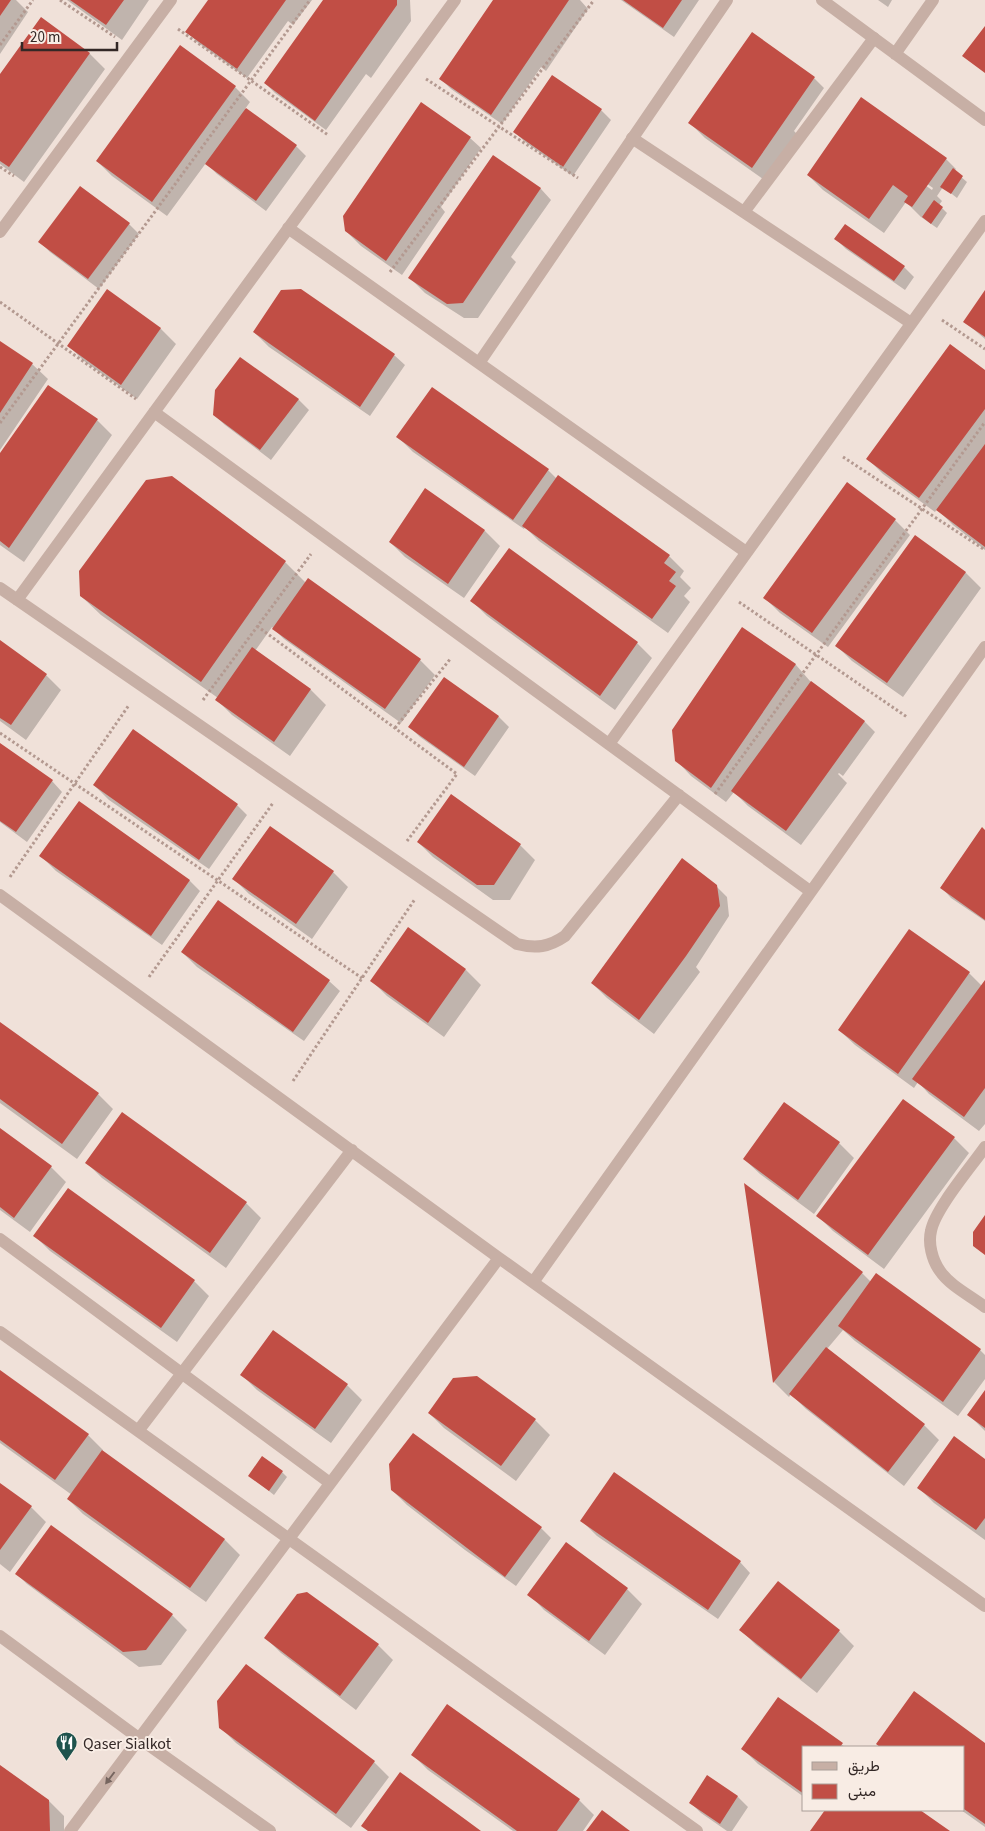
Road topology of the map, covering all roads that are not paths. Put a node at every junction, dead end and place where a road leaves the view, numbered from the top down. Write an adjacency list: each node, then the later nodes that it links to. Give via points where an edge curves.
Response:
1 (171, 0): 13 (street)
2 (455, 0): 12 (street)
3 (726, 0): 9 (street)
4 (822, 0): 6 (street)
5 (933, 0): 7 (street)
6 (874, 38): 7 (street); 10 (street)
7 (895, 54): 8 (street)
8 (985, 120)
9 (632, 138): 10 (street); 15 (street)
10 (744, 212): 14 (street)
11 (985, 221): 14 (street)
12 (288, 228): 15 (street); 16 (street)
13 (0, 232)
14 (911, 323): 17 (street)
15 (479, 363): 17 (street)
16 (154, 412): 19 (street); 21 (street)
17 (746, 552): 21 (street)
18 (0, 588): 19 (street)
19 (17, 600): 22 (street, via 517,944 542,947 565,936)
20 (985, 647): 24 (street)
21 (609, 744): 22 (street)
22 (679, 795): 24 (street)
23 (3, 889): 26 (street, via 137,994)
24 (810, 891): 29 (street)
25 (985, 1147): 30 (street, via 936,1217 930,1245 940,1271)
26 (352, 1150): 28 (street); 32 (street)
27 (0, 1239): 32 (street)
28 (499, 1258): 29 (street); 34 (street)
29 (534, 1282): 36 (street)
30 (985, 1307)
31 (0, 1332): 33 (street)
32 (182, 1374): 33 (street); 34 (street)
33 (138, 1431): 35 (street)
34 (330, 1483): 35 (street)
35 (289, 1540): 38 (street); 41 (street)
36 (985, 1606)
37 (0, 1636): 38 (street)
38 (140, 1739): 39 (street, one-way to 39); 40 (street)
39 (70, 1831)
40 (270, 1831)
41 (697, 1831)

